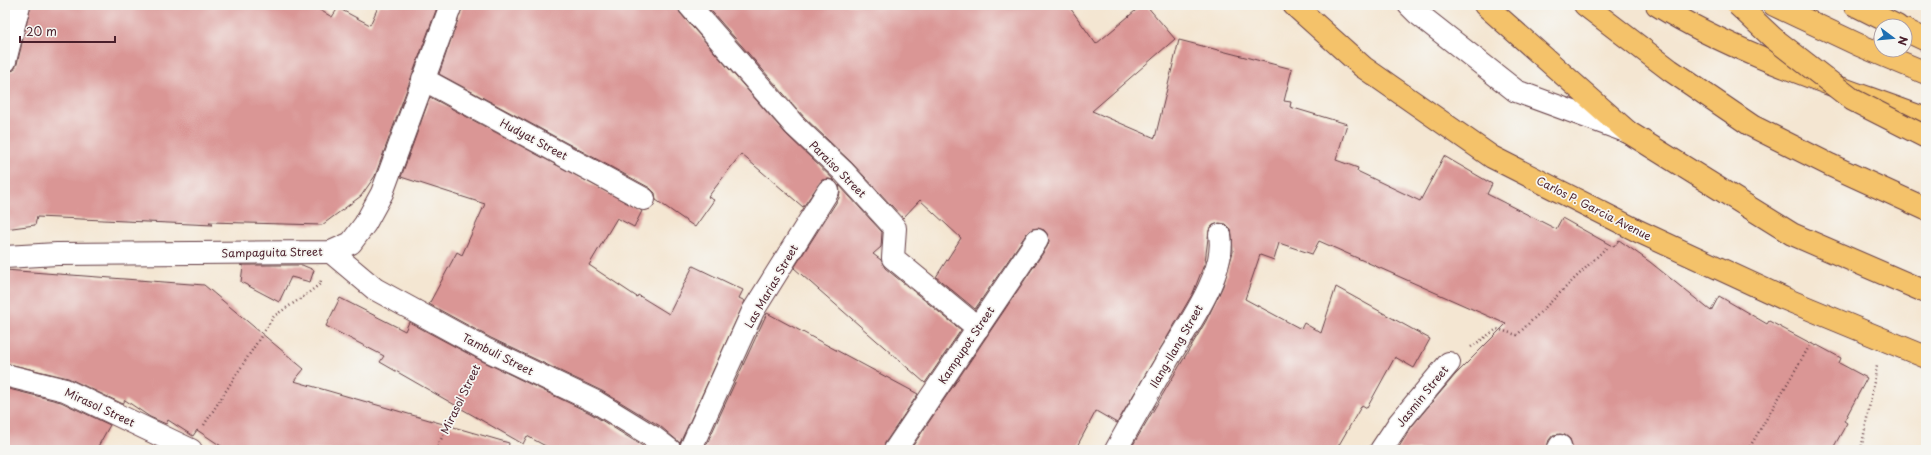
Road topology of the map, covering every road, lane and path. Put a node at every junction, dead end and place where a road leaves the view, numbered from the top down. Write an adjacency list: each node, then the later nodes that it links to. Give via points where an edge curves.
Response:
1 (19, 5): 15 (street)
2 (451, 5): 17 (street, Sampaguita Street)
3 (689, 5): 31 (street, Paraiso Street, via 795,126 843,170 895,228 893,258)
4 (1294, 5): 24 (main road, Carlos P. Garcia Avenue, via 1363,67 1492,157)
5 (1409, 5): 19 (street, via 1516,91)
6 (1485, 5): 19 (main road)
7 (1585, 5): 23 (main road, via 1670,70 1752,126)
8 (1657, 5): 18 (main road, via 1686,23 1758,56)
9 (1738, 5): 20 (main road, bridge, via 1773,38 1854,100)
10 (1774, 5): 16 (main road)
11 (1855, 5): 12 (main road)
12 (1881, 18)
13 (1913, 34): 14 (main road)
14 (1926, 40)
15 (5, 61)
16 (1926, 73)
17 (423, 79): 22 (street, Hudyat Street); 27 (street, Sampaguita Street, via 382,193 351,243)
18 (1926, 119)
19 (1628, 132): 29 (main road, via 1792,234)
20 (1926, 137)
21 (828, 191): 40 (street, Las Marias Street, via 754,311)
22 (644, 199)
23 (1926, 209)
24 (1628, 226): 30 (main road, Carlos P. Garcia Avenue); 35 (path, via 1517,335 1497,329)
25 (1220, 236): 42 (street, Ilang-Ilang Street, via 1219,257 1201,305)
26 (1037, 240): 31 (street, Kampupot Street)
27 (331, 252): 28 (street, Sampaguita Street, via 57,254); 33 (street, Tambuli Street, via 375,289); 37 (path, via 320,284 274,316)
28 (5, 257)
29 (1926, 292)
30 (1827, 316): 32 (main road, Carlos P. Garcia Avenue); 44 (path)
31 (978, 328): 41 (street, Kampupot Street)
32 (1883, 340): 34 (main road, Carlos P. Garcia Avenue); 45 (path)
33 (485, 349): 38 (path, Mirasol Street); 39 (street, Tambuli Street, via 596,402)
34 (1926, 357)
35 (1449, 363): 43 (street, Jasmin Street, via 1399,423)
36 (5, 375): 37 (street, Mirasol Street, via 65,390)
37 (190, 449)
38 (436, 450)
39 (670, 450)
40 (690, 450)
41 (895, 450)
42 (1116, 450)
43 (1381, 450)
44 (1748, 450)
45 (1861, 450)

